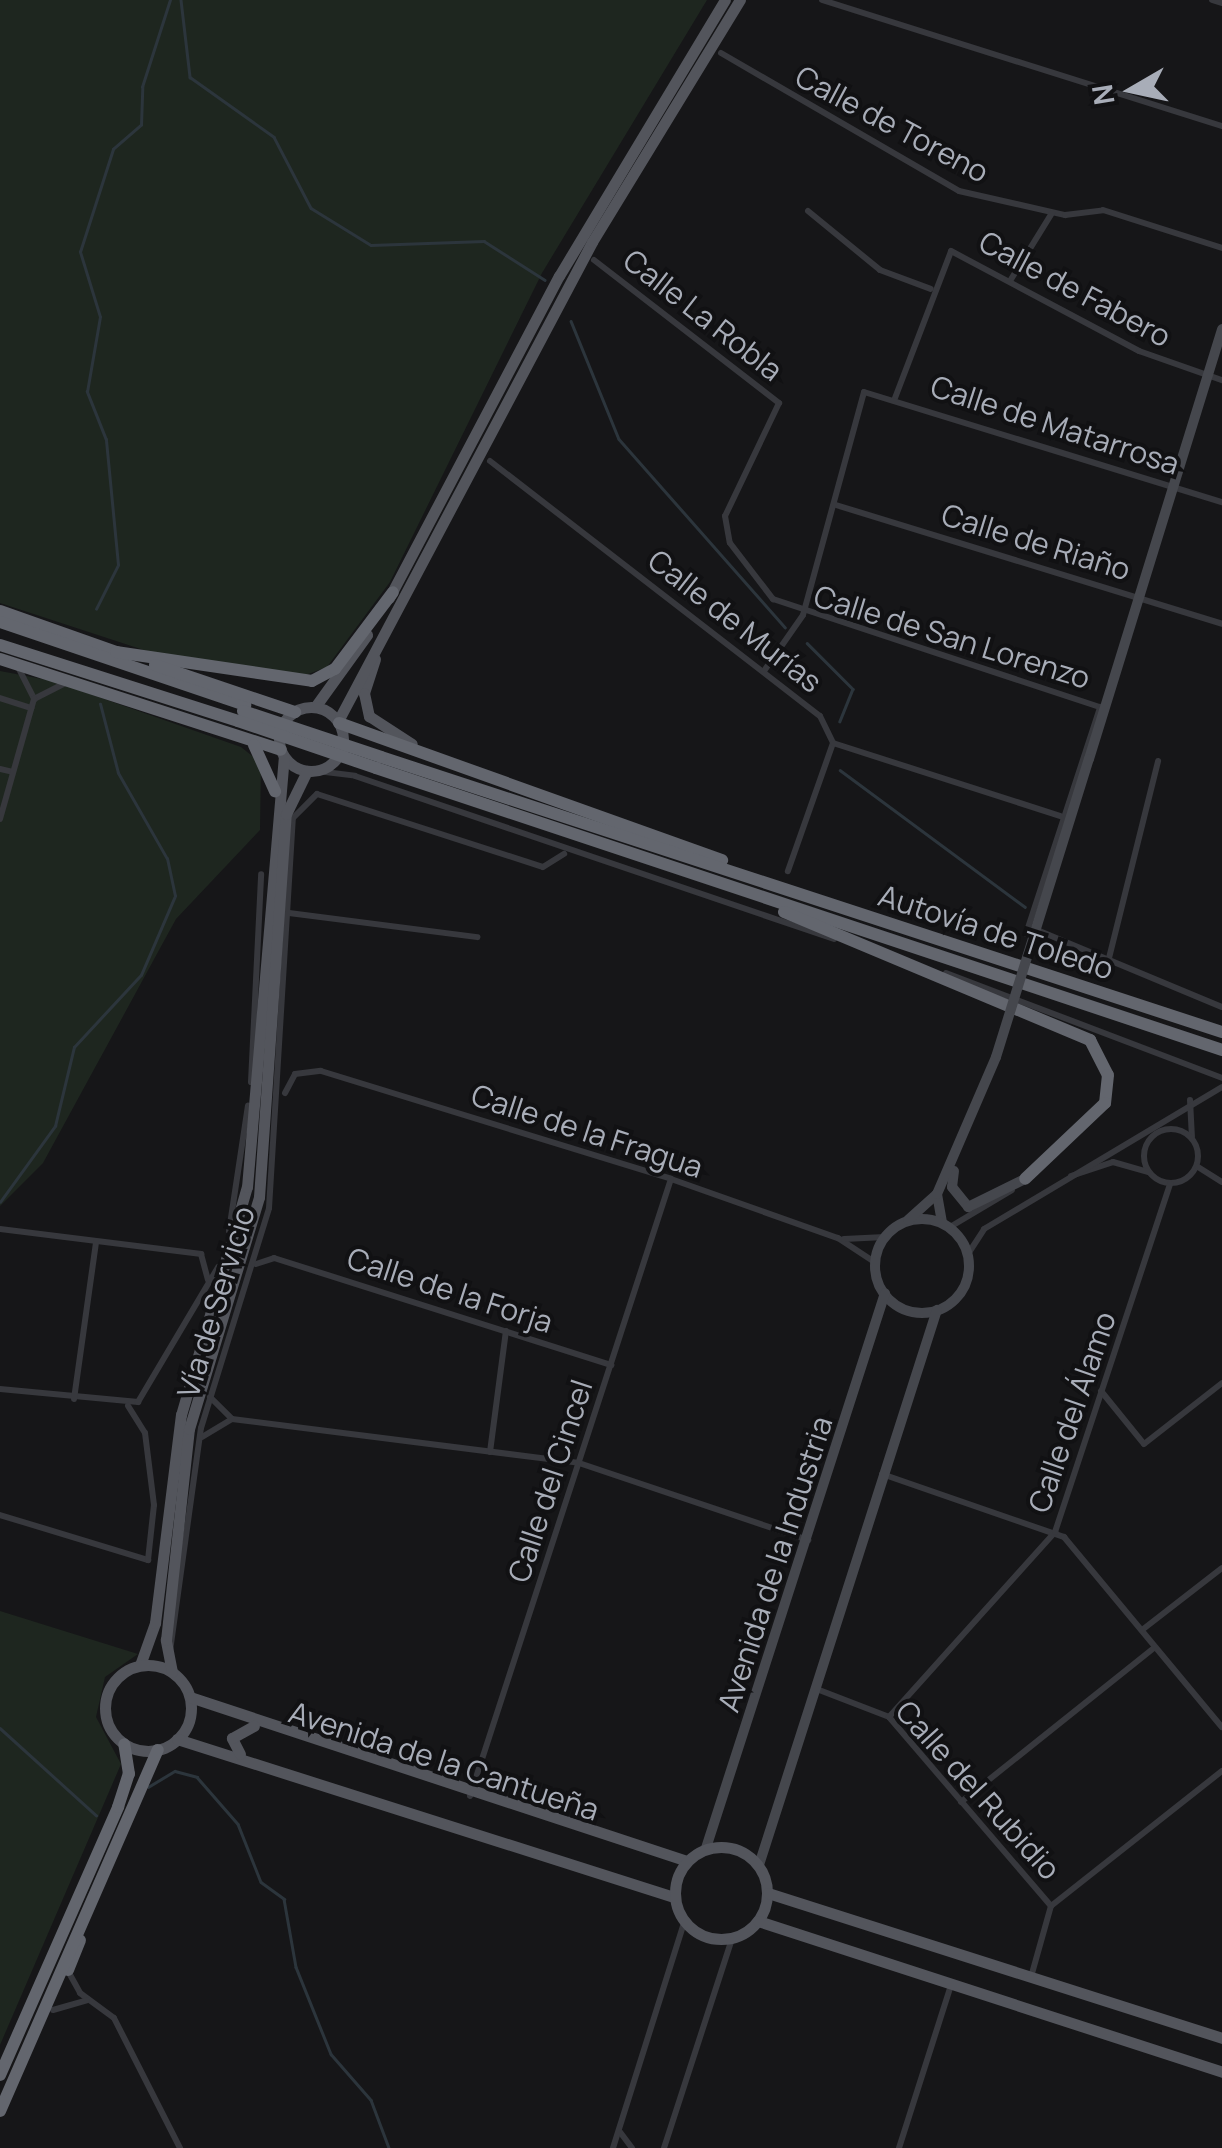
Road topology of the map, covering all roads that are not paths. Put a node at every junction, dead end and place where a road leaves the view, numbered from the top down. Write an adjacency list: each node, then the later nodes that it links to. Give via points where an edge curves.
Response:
1 (725, 0): 23 (main road, via 559,276)
2 (740, 0): 30 (main road, via 592,242)
3 (822, 0): 7 (street)
4 (1212, 0): 5 (street)
5 (1222, 3)
6 (722, 53): 9 (street, Calle de Toreno, via 928,176)
7 (1222, 126)
8 (808, 211): 13 (street, via 880,270)
9 (1052, 213): 10 (street, Calle de Toreno, via 1103,210); 12 (street)
10 (1222, 248)
11 (594, 260): 22 (street, Calle La Robla, via 779,403)
12 (1010, 281): 13 (street, Calle de Fabero, via 951,251); 15 (street, Calle de Fabero, via 1139,351)
13 (931, 289): 17 (street, Calle de Matarrosa)
14 (1222, 329): 15 (street)
15 (1207, 375): 16 (street, Calle de Fabero); 19 (street)
16 (1222, 380)
17 (894, 398): 19 (street, Calle de Matarrosa); 21 (street, via 864,392)
18 (490, 461): 34 (street, Calle de Murías)
19 (1172, 487): 20 (street, Calle de Matarrosa); 24 (street)
20 (1222, 502)
21 (836, 504): 24 (street, Calle de Riaño); 26 (street)
22 (725, 516): 26 (street, Calle de San Lorenzo, via 730,543 762,585)
23 (393, 592): 32 (highway, via 335,669 312,680); 40 (main road)
24 (1138, 597): 28 (street, Calle de Riaño); 36 (street)
25 (0, 611): 32 (highway)
26 (803, 615): 34 (street); 39 (street, Calle de San Lorenzo)
27 (0, 622): 41 (highway)
28 (1222, 624)
29 (0, 630): 41 (highway)
30 (386, 630): 43 (main road); 48 (main road, via 366,681 369,716)
31 (0, 644): 41 (highway)
32 (116, 652): 42 (highway)
33 (6, 660): 35 (highway); 38 (street)
34 (764, 670): 45 (street, Calle de Murías, via 820,716)
35 (71, 682): 38 (street); 44 (highway)
36 (1110, 685): 39 (street); 73 (street, bridge)
37 (0, 698): 38 (street)
38 (32, 703): 52 (street)
39 (1100, 707): 54 (street)
40 (315, 708): 42 (main road); 43 (main road)
41 (242, 712): 47 (highway, bridge)
42 (295, 712): 46 (main road, via 281,728)
43 (338, 722): 48 (highway); 51 (main road, via 340,753)
44 (252, 743): 46 (highway); 53 (highway)
45 (833, 743): 54 (street); 58 (street)
46 (282, 754): 51 (main road); 53 (main road)
47 (379, 758): 60 (highway); 61 (highway)
48 (438, 758): 60 (highway, via 644,826)
49 (1158, 762): 65 (street)
50 (0, 769): 52 (street)
51 (312, 771): 56 (main road, via 291,791); 64 (street, via 354,776)
52 (13, 772): 55 (street)
53 (275, 791): 118 (main road, via 257,1122 218,1296 181,1414 155,1623)
54 (1060, 816): 65 (street, via 1026,934 1048,928)
55 (0, 819)
56 (287, 835): 57 (street, via 300,805 317,794 543,868); 62 (street, Vía de Servicio); 117 (main road, via 268,1137 246,1252 189,1430)
57 (564, 854)
58 (788, 871)
59 (261, 874): 95 (street, Vía de Servicio, via 245,1140 228,1235)
60 (755, 878): 68 (highway, Autovía de Toledo)
61 (740, 890): 64 (highway); 69 (highway)
62 (289, 913): 63 (street); 74 (street, Vía de Servicio)
63 (478, 938)
64 (879, 952): 66 (highway)
65 (1109, 958): 67 (street)
66 (946, 973): 70 (street); 78 (highway, via 1080,1032 1105,1062 1108,1089 1097,1117)
67 (1222, 1007)
68 (1222, 1032)
69 (1222, 1050)
70 (1222, 1078)
71 (1222, 1087): 72 (street)
72 (1191, 1098): 75 (street); 80 (street)
73 (975, 1114): 78 (street, via 951,1177 956,1196 977,1208); 83 (street)
74 (279, 1132): 79 (street, Calle de la Fragua, via 286,1084 321,1071); 87 (street, Vía de Servicio)
75 (1192, 1138): 76 (street); 77 (street, via 1171,1128 1150,1138)
76 (1197, 1166): 81 (street); 82 (street)
77 (1148, 1172): 80 (street, via 1113,1162); 82 (street)
78 (1025, 1179): 85 (street, via 976,1219)
79 (671, 1180): 88 (street, Calle de la Fragua); 99 (street, Calle del Cincel)
80 (1056, 1182): 91 (street, via 984,1229)
81 (1222, 1182)
82 (1170, 1184): 102 (street, Calle del Álamo)
83 (937, 1194): 84 (street); 85 (street)
84 (906, 1222): 85 (street); 89 (street)
85 (946, 1225): 91 (street)
86 (0, 1230): 90 (street)
87 (262, 1236): 92 (street); 94 (street, Vía de Servicio)
88 (838, 1238): 89 (street, Calle de la Fragua); 93 (street, Calle de la Fragua)
89 (885, 1238): 93 (street)
90 (96, 1242): 95 (street, via 207,1260); 104 (street)
91 (968, 1254): 97 (street, via 960,1294)
92 (274, 1258): 94 (street); 98 (street, Calle de la Forja)
93 (876, 1263): 96 (street)
94 (256, 1264): 103 (street, Vía de Servicio)
95 (206, 1286): 105 (street, Vía de Servicio, via 153,1380)
96 (884, 1293): 97 (street, via 908,1310); 113 (street, Avenida de la Industria)
97 (937, 1310): 110 (street)
98 (506, 1331): 99 (street, Calle de la Forja); 108 (street)
99 (611, 1365): 109 (street, Calle del Cincel)
100 (1222, 1383): 102 (street, via 1144,1444)
101 (0, 1389): 104 (street)
102 (1101, 1391): 112 (street, Calle del Álamo)
103 (210, 1397): 106 (street); 107 (street, Vía de Servicio)
104 (74, 1399): 105 (street)
105 (128, 1406): 111 (street, via 145,1434 153,1552 139,1563)
106 (232, 1419): 107 (street); 108 (street)
107 (200, 1440): 117 (street, Vía de Servicio)
108 (490, 1452): 109 (street)
109 (579, 1463): 113 (street); 130 (street, Calle del Cincel)
110 (881, 1474): 112 (street); 120 (street)
111 (0, 1514)
112 (1055, 1532): 115 (street); 122 (street, Calle del Álamo)
113 (810, 1540): 132 (street, Avenida de la Industria)
114 (1222, 1568): 115 (street)
115 (1142, 1630): 116 (street)
116 (1156, 1646): 124 (street); 131 (street)
117 (168, 1658): 119 (main road)
118 (140, 1665): 119 (main road); 126 (main road, via 105,1699)
119 (172, 1672): 121 (main road)
120 (813, 1688): 122 (street, Calle del Rubidio); 134 (street)
121 (190, 1698): 123 (main road, Avenida de la Cantueña); 125 (main road)
122 (889, 1717): 131 (street, Calle del Rubidio)
123 (254, 1726): 128 (main road, via 232,1738); 130 (main road, Avenida de la Cantueña)
124 (1222, 1728)
125 (177, 1740): 127 (main road); 128 (main road, Avenida de la Cantueña)
126 (124, 1744): 127 (main road); 149 (highway, via 128,1774 118,1806)
127 (158, 1750): 135 (highway)
128 (241, 1756): 137 (main road, Avenida de la Cantueña)
129 (1222, 1772): 138 (street)
130 (470, 1796): 133 (main road, Avenida de la Cantueña)
131 (961, 1802): 138 (street, Calle del Rubidio)
132 (706, 1848): 133 (main road); 134 (main road, via 735,1848)
133 (686, 1861): 137 (main road)
134 (758, 1865): 136 (main road)
135 (100, 1881): 142 (highway); 150 (highway)
136 (768, 1893): 139 (main road); 143 (main road)
137 (674, 1896): 140 (main road)
138 (1051, 1906): 143 (street)
139 (758, 1922): 141 (main road); 144 (main road)
140 (684, 1923): 141 (main road); 151 (street)
141 (732, 1939): 155 (street)
142 (68, 1970): 145 (street)
143 (1032, 1977): 147 (main road)
144 (951, 1985): 148 (main road); 156 (street)
145 (88, 2000): 146 (street); 152 (street, via 114,2018)
146 (53, 2010)
147 (1222, 2038)
148 (1222, 2072)
149 (0, 2075)
150 (0, 2110)
151 (620, 2129): 153 (street); 154 (street)
152 (180, 2148)
153 (614, 2148)
154 (632, 2148)
155 (664, 2148)
156 (898, 2148)

